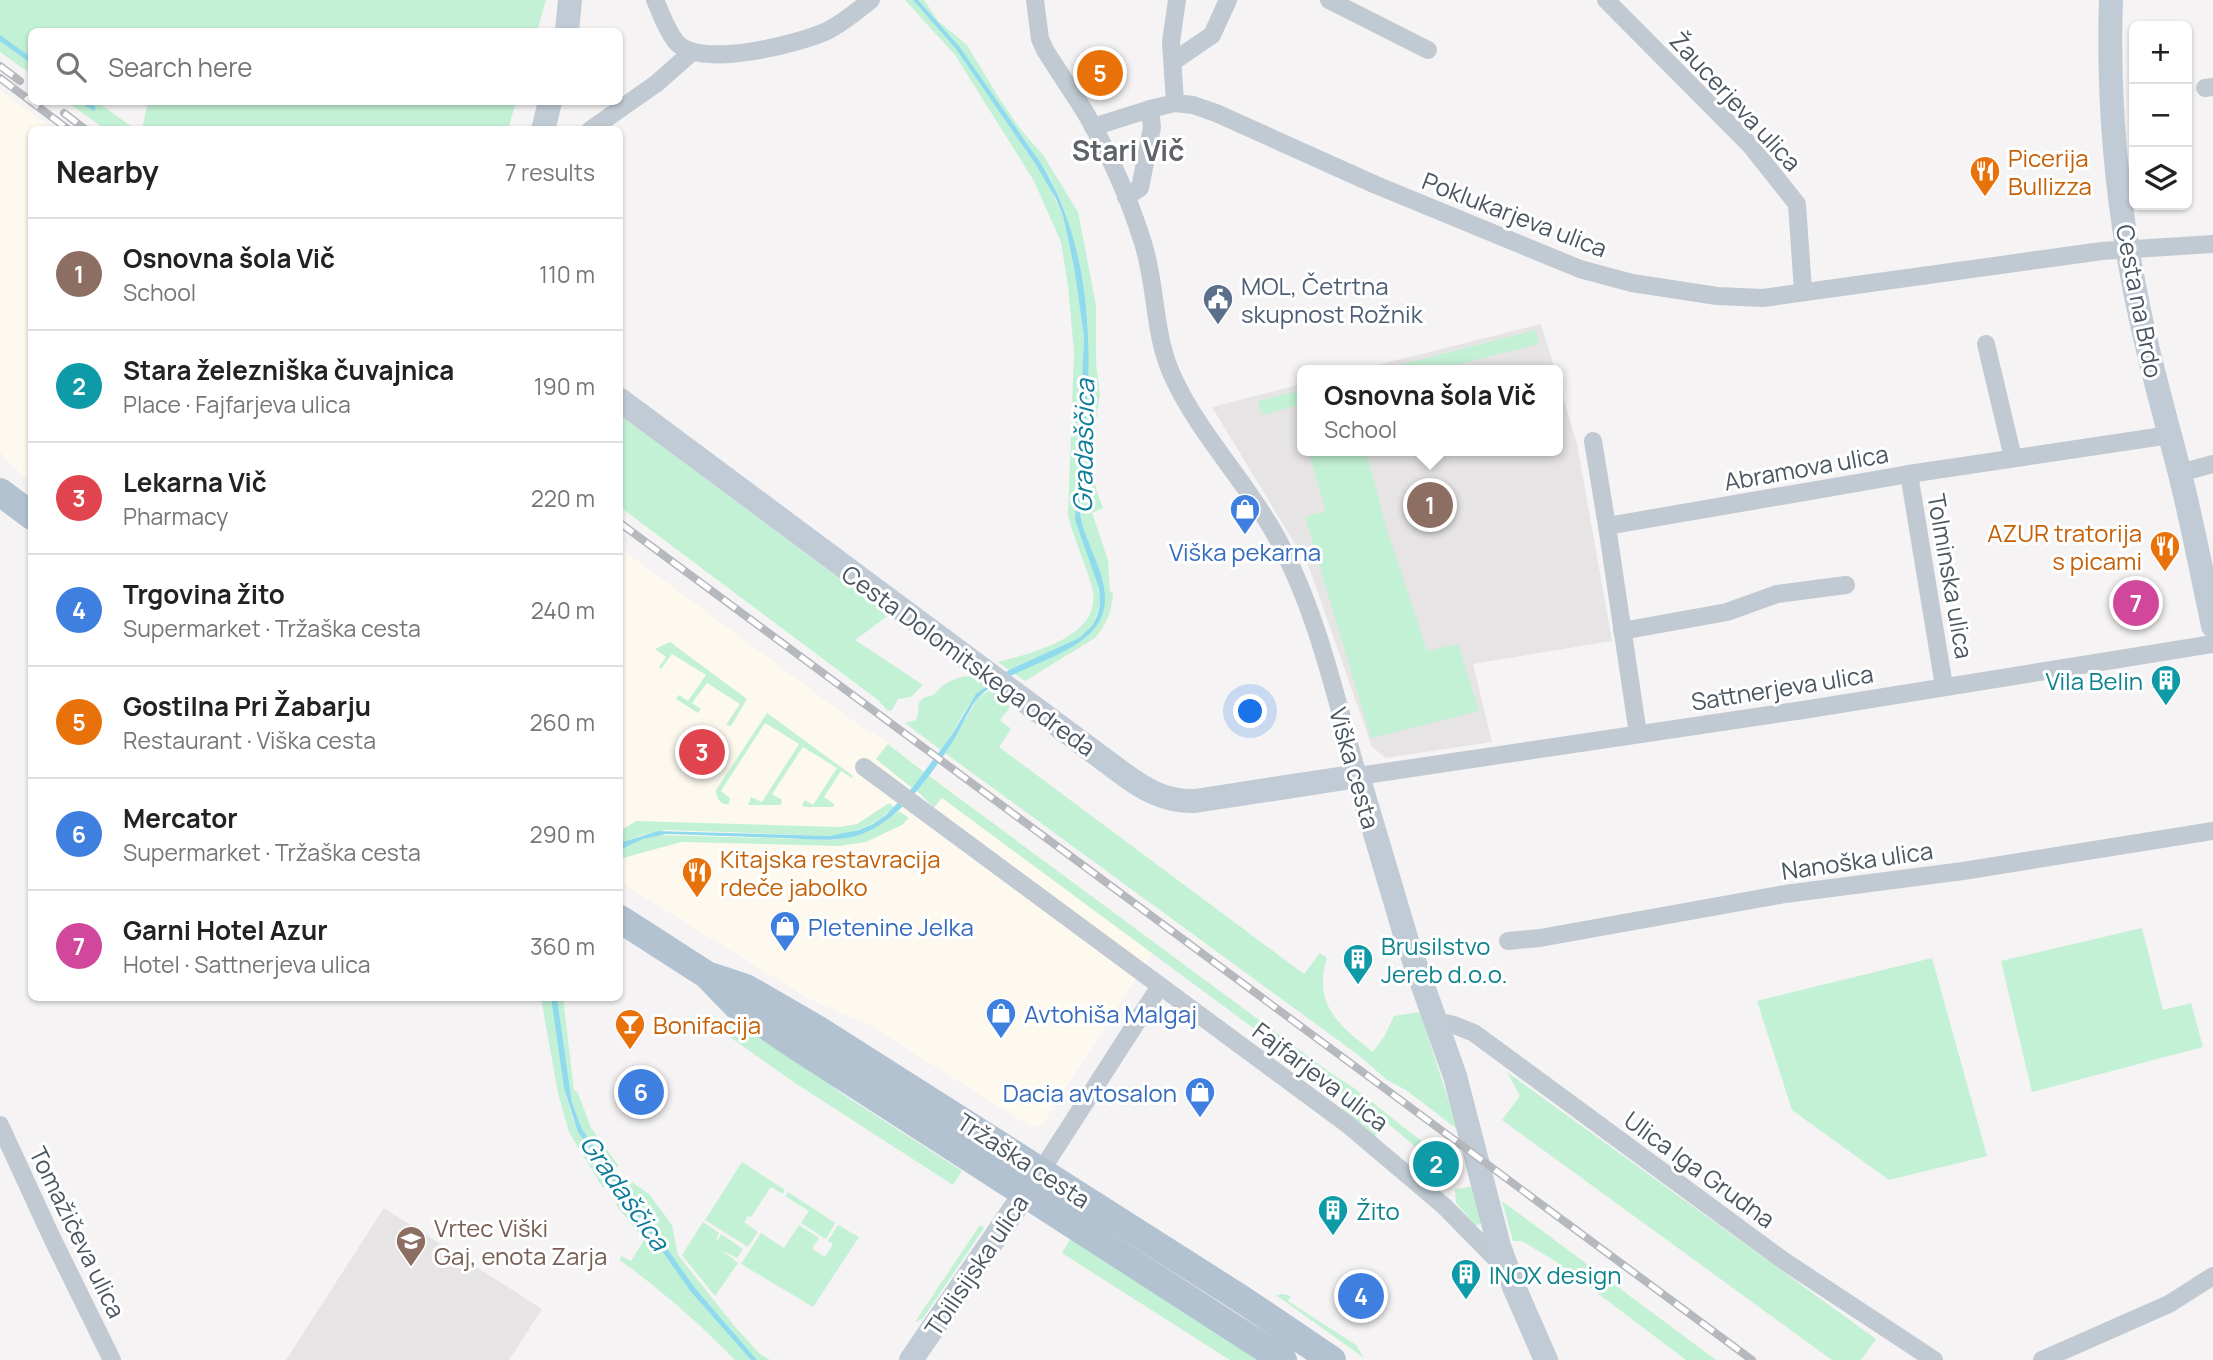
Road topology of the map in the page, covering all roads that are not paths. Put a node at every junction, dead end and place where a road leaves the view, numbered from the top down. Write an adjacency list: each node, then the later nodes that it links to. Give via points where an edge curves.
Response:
1 (570, 0): 10 (street)
2 (655, 0): 12 (street, via 677,43)
3 (871, 0): 12 (street, via 815,36 726,54)
4 (1035, 0): 19 (street, Viška cesta, via 1045,50)
5 (1177, 0): 13 (street, via 1171,42)
6 (1228, 0): 13 (street, via 1212,35)
7 (1329, 0): 11 (street)
8 (1606, 0): 23 (street, Žaucerjeva ulica, via 1750,145 1797,204)
9 (2111, 0): 22 (street, Cesta na Brdo, via 2109,52)
10 (567, 28)
11 (1428, 50)
12 (692, 52): 18 (street)
13 (1174, 61): 14 (street)
14 (1175, 103): 16 (street, Poklukarjeva ulica); 23 (street, Poklukarjeva ulica, via 1216,113 1580,270 1720,296 1763,298)
15 (549, 105): 17 (street)
16 (1150, 109): 19 (street); 20 (street, via 1152,127 1140,188)
17 (544, 126)
18 (596, 126)
19 (1093, 127): 20 (street, Viška cesta)
20 (1126, 197): 42 (street, Viška cesta, via 1151,271 1167,362 1295,573)
21 (2213, 244): 22 (street, Poklukarjeva ulica)
22 (2127, 249): 23 (street, Poklukarjeva ulica); 26 (street, Cesta na Brdo)
23 (1803, 291)
24 (1986, 344): 28 (street)
25 (623, 402): 42 (street, Cesta Dolomitskega odreda, via 1151,792 1204,800)
26 (2170, 435): 28 (street, Abramova ulica); 30 (street, Cesta na Brdo)
27 (1593, 441): 34 (street)
28 (2013, 458): 31 (street, Abramova ulica)
29 (2213, 464): 30 (street)
30 (2180, 473): 36 (street, Cesta na Brdo)
31 (1909, 474): 34 (street, Abramova ulica); 39 (street, Tolminska ulica)
32 (0, 492): 33 (main road)
33 (28, 513)
34 (1607, 526): 37 (street)
35 (1846, 585): 37 (street, via 1777,594 1727,612)
36 (2213, 626)
37 (1622, 631): 40 (street)
38 (2213, 644): 39 (street, Sattnerjeva ulica)
39 (1944, 686): 40 (street, Sattnerjeva ulica)
40 (1639, 734): 42 (street, Sattnerjeva ulica)
41 (864, 767): 46 (street, Fajfarjeva ulica)
42 (1358, 776): 47 (street, Viška cesta, via 1403,929)
43 (2213, 831): 45 (street, Nanoška ulica, via 1786,894)
44 (623, 921): 49 (main road, Tržaška cesta, via 707,975 736,1005)
45 (1508, 941)
46 (1160, 986): 49 (street); 50 (street, Fajfarjeva ulica, via 1388,1157)
47 (1436, 1021): 50 (street, Viška cesta); 57 (street, Ulica Iga Grudna, via 1474,1033 1784,1261)
48 (0, 1125): 52 (street, Tomažičeva ulica)
49 (1033, 1182): 53 (street, Tbilisijska ulica); 54 (main road, Tržaška cesta); 55 (main road, Tržaška cesta, via 1243,1300)
50 (1507, 1270): 56 (street, Viška cesta)
51 (2213, 1276): 58 (street, via 2169,1304)
52 (112, 1360)
53 (911, 1360)
54 (1283, 1360)
55 (1332, 1360)
56 (1546, 1360)
57 (1934, 1360)
58 (2042, 1360)

